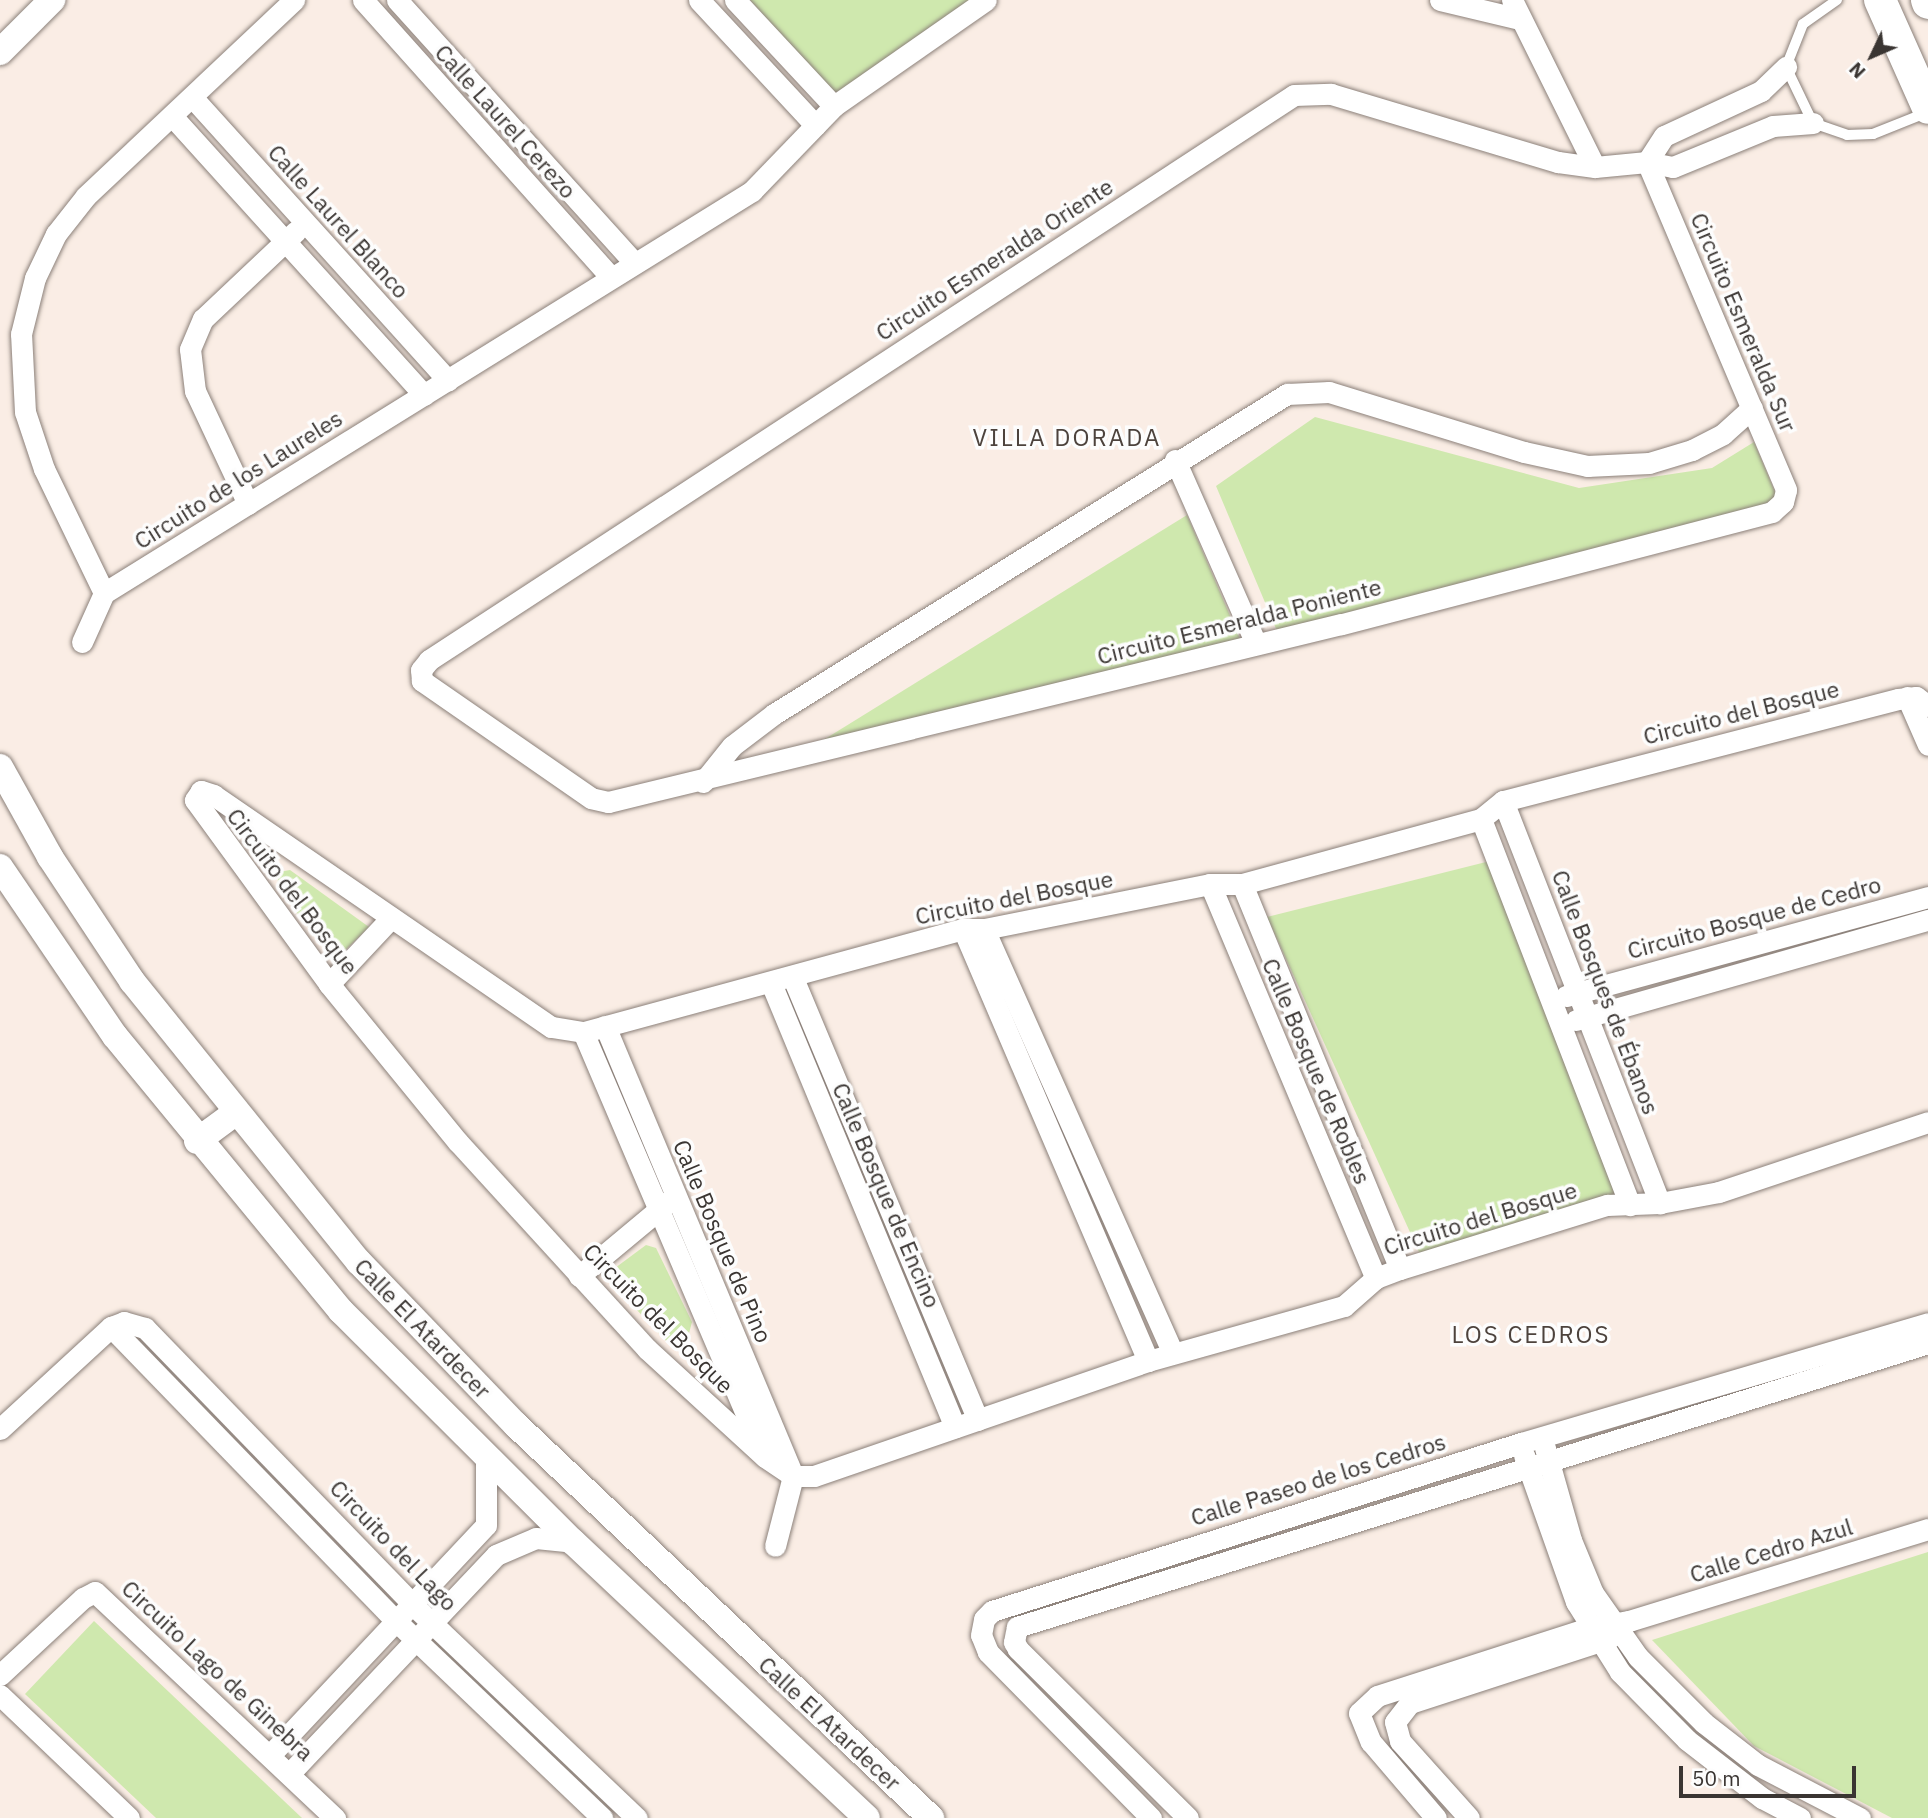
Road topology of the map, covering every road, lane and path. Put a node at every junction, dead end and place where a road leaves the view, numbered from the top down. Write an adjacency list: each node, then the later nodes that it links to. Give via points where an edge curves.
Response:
1 (52, 0): 12 (street)
2 (294, 0): 14 (street)
3 (363, 0): 20 (street, Calle Laurel Cerezo)
4 (397, 0): 15 (street, Calle Laurel Cerezo)
5 (699, 0): 21 (street)
6 (735, 0): 16 (street)
7 (986, 0): 16 (street, Circuito de los Laureles)
8 (1440, 0): 11 (street)
9 (1837, 0): 13 (lane, via 1803,24)
10 (1880, 0): 17 (main road)
11 (1516, 10): 23 (street)
12 (0, 52)
13 (1786, 67): 19 (lane); 22 (street, via 1760,91 1664,136)
14 (192, 97): 18 (street); 24 (street, Calle Laurel Blanco)
15 (492, 106): 20 (street); 26 (street, Calle Laurel Cerezo)
16 (834, 106): 21 (street, Circuito de los Laureles)
17 (1928, 110): 19 (lane, Circuito Esmeralda Oriente, via 1873,134 1847,135)
18 (172, 116): 25 (street); 34 (street, via 86,196 56,234 35,278 21,334 21,387 31,439)
19 (1813, 123): 22 (street, Circuito Esmeralda Oriente, via 1773,126 1673,167)
20 (474, 124): 27 (street, Calle Laurel Cerezo)
21 (815, 125): 26 (street, Circuito de los Laureles, via 752,191)
22 (1647, 162): 23 (street, Circuito Esmeralda Oriente); 30 (street, Circuito Esmeralda Sur)
23 (1595, 167): 42 (street, Circuito Esmeralda Oriente, via 1558,162 1331,93 1294,95 440,652 421,670 422,681)
24 (305, 222): 25 (street); 28 (street, Calle Laurel Blanco)
25 (285, 241): 29 (street); 33 (street, via 203,319 190,349 195,391)
26 (634, 262): 27 (street, Circuito de los Laureles)
27 (611, 276): 28 (street, Circuito de los Laureles)
28 (448, 380): 29 (street, Circuito de los Laureles)
29 (424, 395): 33 (street, Circuito de los Laureles)
30 (1752, 408): 31 (street, via 1723,434 1692,450 1649,463 1587,466 1524,452 1329,392 1301,390 1275,400); 32 (street, Circuito Esmeralda Sur, via 1786,490)
31 (1175, 460): 36 (street); 41 (street, via 774,714 732,746)
32 (1783, 502): 36 (street, Circuito Esmeralda Poniente, via 1772,512)
33 (248, 504): 34 (street, Circuito de los Laureles)
34 (104, 593): 35 (street)
35 (82, 642)
36 (1256, 644): 41 (street, Circuito Esmeralda Poniente)
37 (1907, 697): 38 (street, via 1916,697); 39 (street); 43 (street, Circuito del Bosque)
38 (1928, 706)
39 (1928, 744)
40 (0, 767): 66 (street, Calle El Atardecer, via 97,931)
41 (703, 782): 42 (street, Circuito Esmeralda Poniente)
42 (599, 801)
43 (1503, 801): 44 (street, Circuito del Bosque); 58 (street, Calle Bosques de Ébanos)
44 (1481, 819): 47 (street, Circuito del Bosque); 59 (street)
45 (0, 867): 68 (street, Calle El Atardecer, via 116,1036)
46 (1210, 884): 47 (street, Circuito del Bosque); 52 (street, Circuito del Bosque); 65 (street, Calle Bosque de Robles)
47 (1242, 884): 64 (street, Calle Bosque de Robles)
48 (1928, 897): 53 (street, Circuito Bosque de Cedro)
49 (391, 918): 57 (street); 57 (street, Circuito del Bosque, via 214,795 206,791 196,794 202,814); 63 (street, Circuito del Bosque, via 551,1027)
50 (1928, 920): 54 (street)
51 (963, 929): 52 (street, Circuito del Bosque); 55 (street, Circuito del Bosque); 70 (street)
52 (984, 929): 69 (street)
53 (1776, 939): 54 (street); 58 (street, Circuito Bosque de Cedro)
54 (1785, 960): 60 (street)
55 (793, 978): 56 (street, Circuito del Bosque); 73 (street, Calle Bosque de Encino)
56 (771, 983): 62 (street, Circuito del Bosque); 76 (street, Calle Bosque de Encino)
57 (329, 984): 78 (street, Circuito del Bosque, via 409,1086)
58 (1579, 992): 59 (street, Circuito Bosque de Cedro); 60 (street, Calle Bosques de Ébanos)
59 (1554, 999): 61 (street)
60 (1588, 1016): 61 (street); 72 (street, Calle Bosques de Ébanos)
61 (1564, 1023): 74 (street)
62 (605, 1026): 63 (street, Circuito del Bosque); 71 (street, Calle Bosque de Pino)
63 (583, 1032): 75 (street, Calle Bosque de Pino)
64 (1324, 1090): 65 (street); 77 (street, Calle Bosque de Robles)
65 (1300, 1097): 79 (street, Calle Bosque de Robles)
66 (235, 1113): 68 (street); 87 (street, Calle El Atardecer, via 359,1262)
67 (1928, 1122): 72 (street, Circuito del Bosque, via 1719,1192)
68 (197, 1141): 92 (street, Calle El Atardecer, via 341,1311)
69 (1080, 1145): 70 (street); 83 (street)
70 (1059, 1153): 85 (street)
71 (676, 1194): 75 (street); 96 (street, Calle Bosque de Pino)
72 (1660, 1203): 74 (street, Circuito del Bosque)
73 (887, 1204): 76 (street); 86 (street, Calle Bosque de Encino)
74 (1630, 1205): 77 (street, Circuito del Bosque, via 1608,1205)
75 (659, 1210): 78 (street); 93 (street, Calle Bosque de Pino)
76 (866, 1212): 88 (street, Calle Bosque de Encino)
77 (1399, 1269): 79 (street, Circuito del Bosque)
78 (579, 1276): 93 (street, Circuito del Bosque, via 648,1349)
79 (1376, 1278): 83 (street, Circuito del Bosque, via 1344,1306)
80 (1928, 1323): 84 (street, Calle Paseo de los Cedros)
81 (111, 1326): 89 (street); 102 (street, Circuito del Lago, via 134,1324 154,1336); 103 (street)
82 (1928, 1343): 84 (street, Calle Paseo de los Cedros)
83 (1172, 1353): 85 (street, Circuito del Bosque)
84 (1868, 1354): 90 (street, Calle Paseo de los Cedros); 94 (street, Calle Paseo de los Cedros)
85 (1148, 1361): 86 (street, Circuito del Bosque)
86 (978, 1420): 88 (street, Circuito del Bosque)
87 (516, 1425): 92 (street); 112 (street, Calle El Atardecer)
88 (955, 1427): 96 (street, Circuito del Bosque, via 814,1476)
89 (0, 1429)
90 (1542, 1437): 91 (street, Calle Paseo de los Cedros); 94 (street)
91 (1521, 1443): 95 (street); 97 (street, Calle Paseo de los Cedros)
92 (486, 1457): 99 (street, Calle El Atardecer); 102 (street, via 486,1525)
93 (765, 1457): 96 (street, Circuito del Bosque)
94 (1549, 1461): 95 (street, Calle Paseo de los Cedros); 105 (street, via 1571,1540 1593,1593)
95 (1528, 1467): 101 (street, Calle Paseo de los Cedros); 108 (street, via 1553,1546)
96 (793, 1476): 100 (street)
97 (1263, 1524): 101 (street); 106 (street, Calle Paseo de los Cedros, via 1003,1605 984,1619)
98 (1928, 1529): 105 (street, Calle Cedro Azul)
99 (573, 1542): 104 (street, via 536,1538 496,1555); 116 (street, Calle El Atardecer)
100 (775, 1546)
101 (1269, 1547): 107 (street, Calle Paseo de los Cedros, via 1024,1622)
102 (413, 1605): 103 (street); 104 (street, Circuito del Lago)
103 (397, 1622): 109 (street); 118 (street)
104 (432, 1623): 109 (street); 125 (street, Circuito del Lago)
105 (1620, 1625): 108 (street, Calle Cedro Azul); 115 (street)
106 (982, 1627): 107 (street); 128 (street, via 988,1652)
107 (1014, 1633): 129 (street, via 1018,1650)
108 (1594, 1635): 113 (street, Calle Cedro Azul, via 1377,1696); 114 (street, Calle Cedro Azul, via 1410,1703); 117 (street, via 1620,1672)
109 (416, 1640): 119 (street); 124 (street)
110 (0, 1675): 118 (street, Circuito Lago de Ginebra, via 95,1592)
111 (0, 1695): 122 (street)
112 (812, 1706): 116 (street); 127 (street, Calle El Atardecer)
113 (1359, 1713): 114 (street); 130 (street, via 1371,1742)
114 (1395, 1722): 131 (street, via 1400,1741)
115 (1704, 1723): 117 (street); 120 (street, via 1758,1765)
116 (783, 1737): 126 (street, Calle El Atardecer)
117 (1687, 1740): 121 (street)
118 (271, 1754): 119 (street, Circuito Lago de Ginebra)
119 (290, 1773): 123 (street, Circuito Lago de Ginebra)
120 (1796, 1786): 121 (street); 132 (street)
121 (1792, 1814)
122 (129, 1818)
123 (335, 1818)
124 (603, 1818)
125 (637, 1818)
126 (867, 1818)
127 (931, 1818)
128 (1151, 1818)
129 (1188, 1818)
130 (1436, 1818)
131 (1469, 1818)
132 (1860, 1818)

